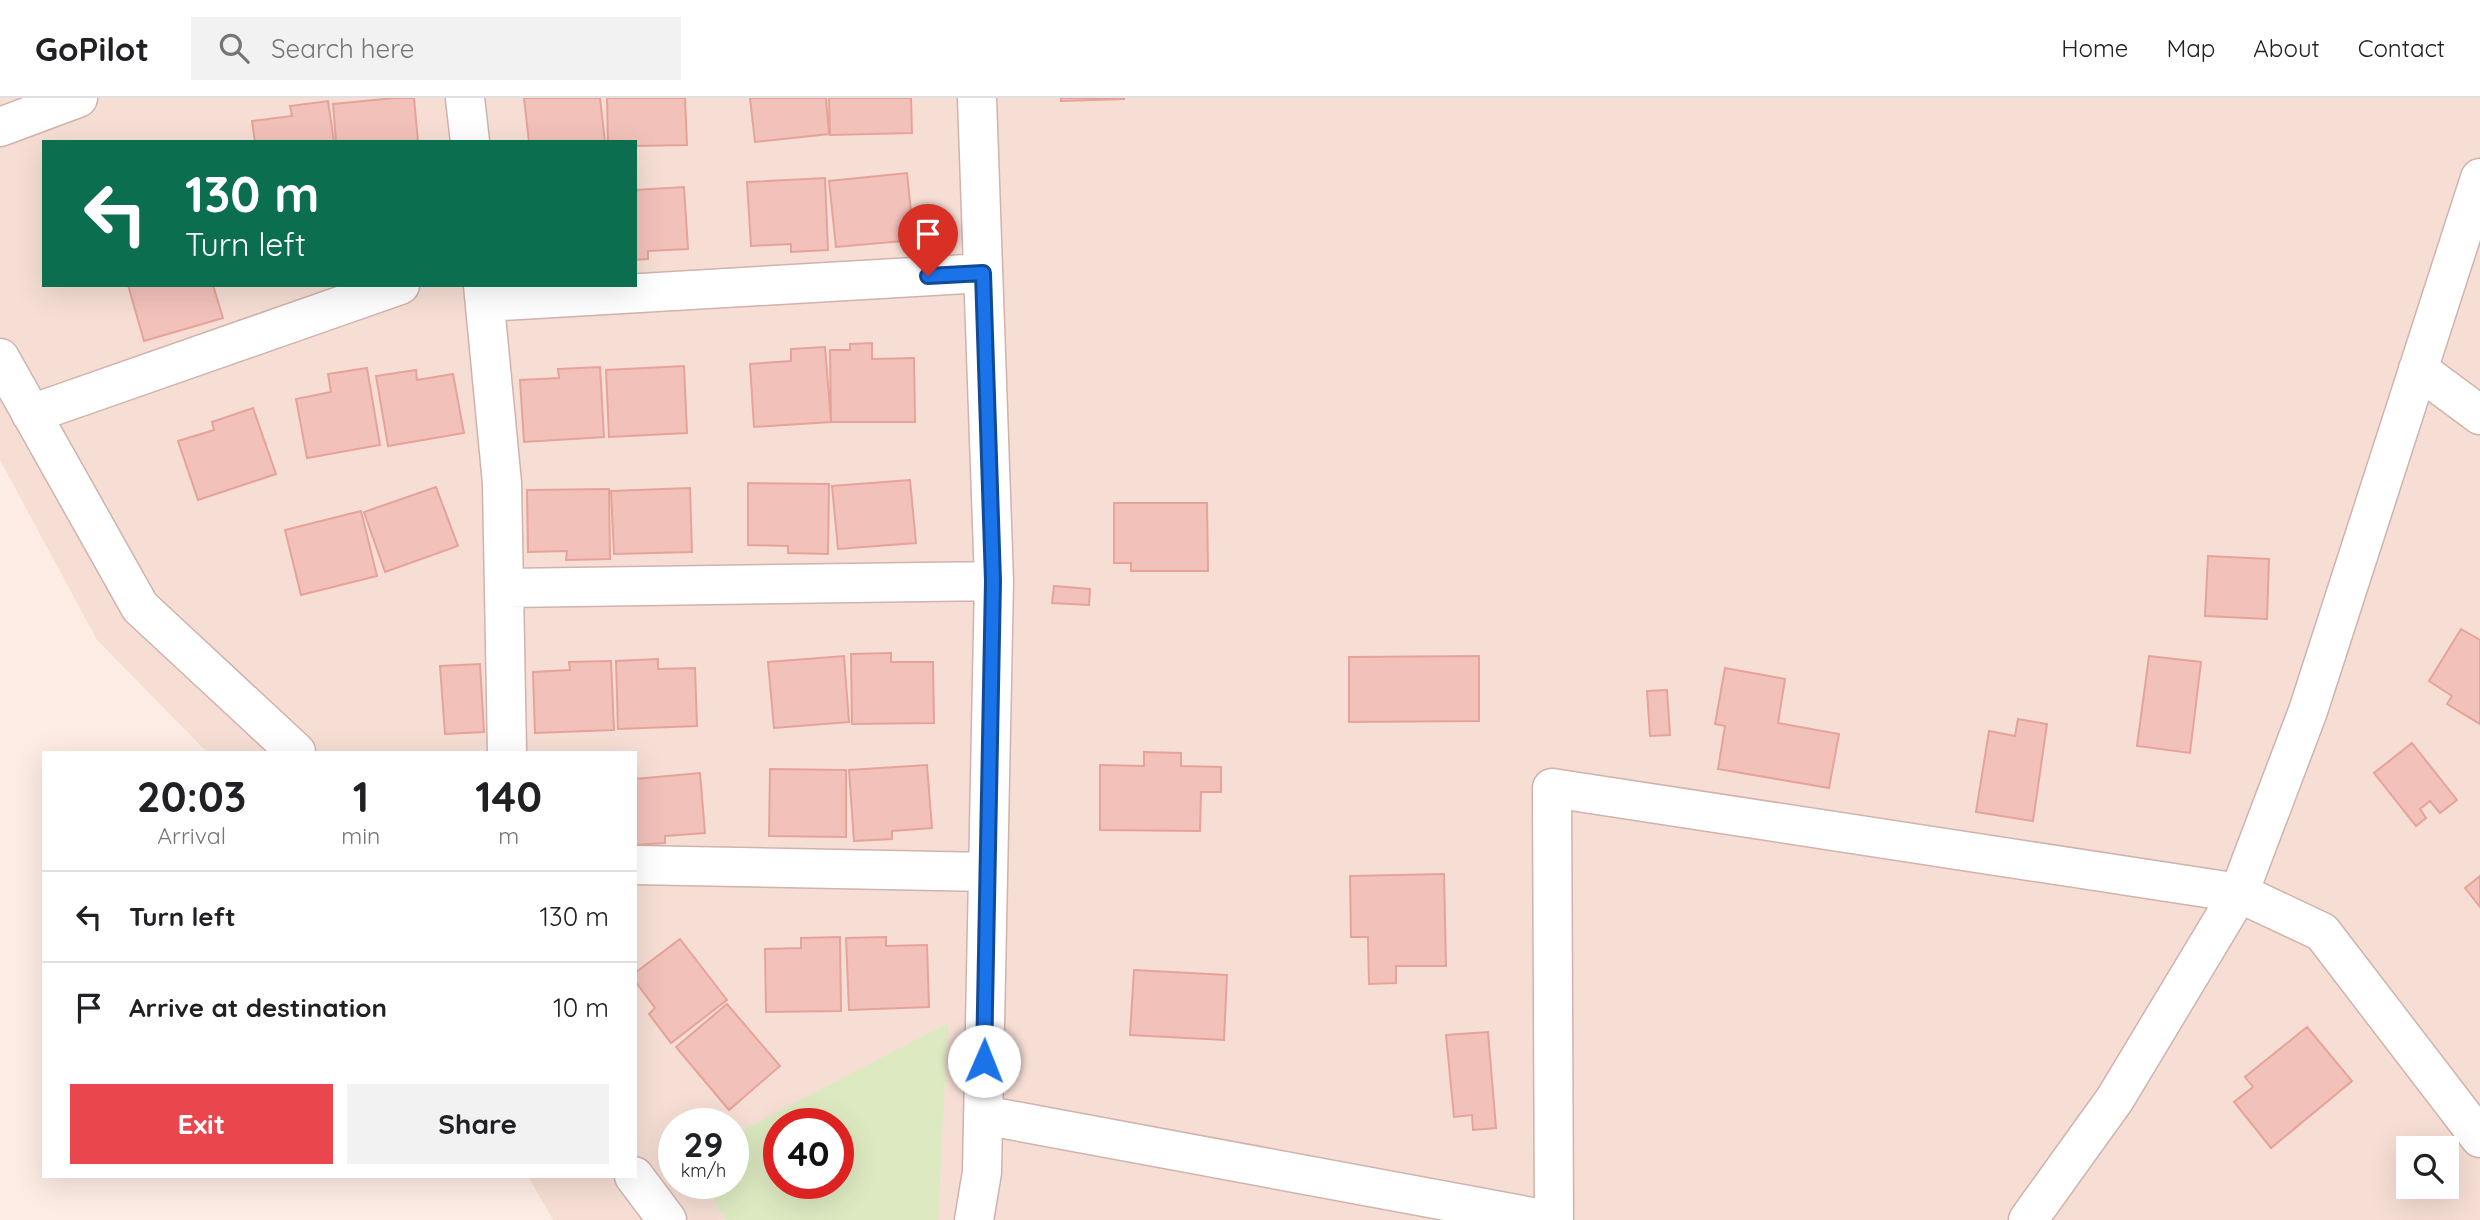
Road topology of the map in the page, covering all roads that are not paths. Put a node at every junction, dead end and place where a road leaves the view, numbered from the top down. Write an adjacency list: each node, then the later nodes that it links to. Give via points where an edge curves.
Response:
1 (78, 98): 4 (street)
2 (465, 98): 5 (street)
3 (977, 98): 7 (street)
4 (0, 127)
5 (470, 140)
6 (2480, 178): 13 (street)
7 (983, 273): 10 (street); 16 (street)
8 (394, 287): 14 (street)
9 (634, 287): 11 (street)
10 (637, 287)
11 (484, 293): 17 (street, via 502,483)
12 (0, 358): 14 (street)
13 (2418, 369): 15 (street); 22 (street, via 2308,711)
14 (31, 414): 18 (street, via 140,607)
15 (2480, 415)
16 (993, 581): 17 (street); 21 (street)
17 (504, 588): 19 (street)
18 (295, 751)
19 (507, 751)
20 (637, 865): 21 (street)
21 (988, 872): 23 (street)
22 (2239, 893): 24 (street, via 2322,932); 31 (street, via 1552,788); 32 (street, via 2115,1099)
23 (983, 1115): 25 (street); 30 (street)
24 (2480, 1138)
25 (982, 1172): 28 (street); 29 (street)
26 (636, 1178): 27 (street)
27 (667, 1220)
28 (974, 1220)
29 (1001, 1220)
30 (1548, 1220)
31 (1554, 1220)
32 (2028, 1220)

